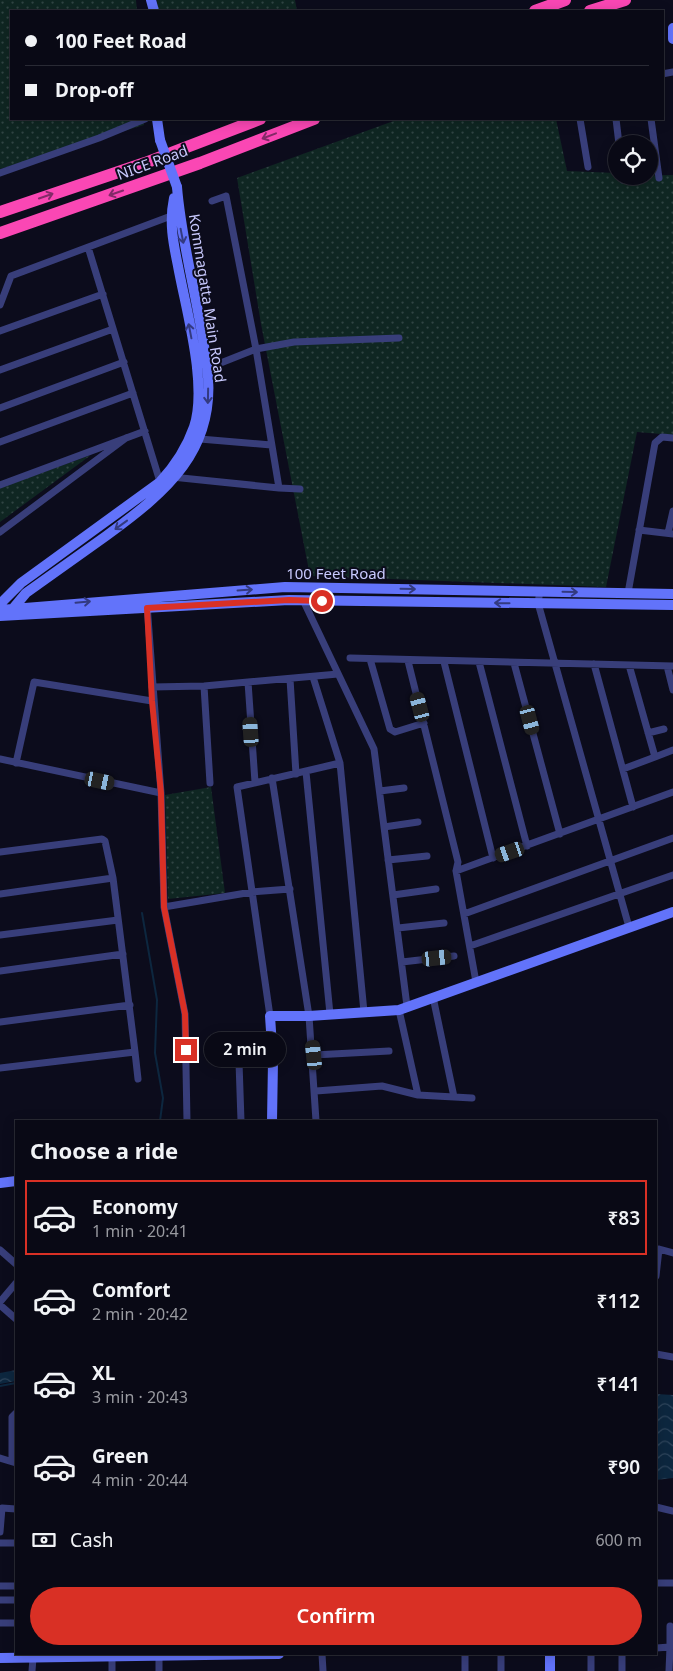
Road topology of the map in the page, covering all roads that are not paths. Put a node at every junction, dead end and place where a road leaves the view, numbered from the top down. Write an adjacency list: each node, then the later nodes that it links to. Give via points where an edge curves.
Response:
1 (565, 0): 3 (highway)
2 (625, 0): 4 (highway)
3 (538, 10)
4 (593, 10)
5 (673, 28): 6 (main road)
6 (673, 40)
7 (143, 120): 16 (street)
8 (157, 120): 18 (main road, Kommagatta Main Road, bridge, via 160,140)
9 (257, 120): 20 (highway, NICE Road, one-way to 9, via 145,163)
10 (311, 120): 22 (highway, NICE Road, one-way to 22)
11 (580, 120): 15 (street)
12 (616, 120): 14 (street)
13 (651, 120): 17 (street)
14 (618, 135)
15 (588, 168)
16 (0, 173)
17 (659, 178)
18 (177, 187): 21 (main road, Kommagatta Main Road); 31 (main road, Kommagatta Main Road, one-way to 31, via 179,223)
19 (212, 201): 29 (street, via 226,196)
20 (0, 212)
21 (171, 216): 23 (street); 41 (main road, Kommagatta Main Road, one-way to 21, via 192,434 199,402 197,370 170,226)
22 (0, 233)
23 (88, 247): 24 (street); 25 (street, via 11,276)
24 (103, 294): 26 (street); 27 (street)
25 (0, 305)
26 (114, 329): 30 (street); 32 (street)
27 (0, 331)
28 (399, 338): 29 (street, via 294,342)
29 (256, 349): 31 (street); 40 (street)
30 (124, 362): 33 (street); 34 (street)
31 (208, 368): 38 (main road, Kommagatta Main Road, one-way to 38, via 209,401)
32 (0, 370)
33 (134, 393): 35 (street); 39 (street)
34 (0, 408)
35 (145, 432): 36 (street); 43 (street)
36 (126, 438): 42 (street); 48 (street)
37 (673, 438): 47 (street, via 662,438 655,443)
38 (200, 439): 40 (street); 41 (main road, Kommagatta Main Road)
39 (0, 442)
40 (271, 445): 44 (street)
41 (171, 476): 43 (main road, Kommagatta Main Road); 44 (street)
42 (0, 485)
43 (162, 486): 56 (main road, Kommagatta Main Road, via 21,583); 59 (main road, Kommagatta Main Road, one-way to 59, via 149,505 26,594)
44 (279, 488): 45 (street)
45 (300, 489)
46 (673, 511): 49 (street)
47 (639, 530): 49 (street); 51 (street)
48 (0, 532)
49 (670, 533)
50 (540, 592): 51 (main road, 100 Feet Road, one-way to 51); 53 (main road, 100 Feet Road, one-way to 50, via 298,587); 55 (street)
51 (628, 593): 52 (main road, 100 Feet Road)
52 (673, 594)
53 (146, 597): 58 (street); 59 (main road, 100 Feet Road, one-way to 53)
54 (303, 600): 55 (main road, 100 Feet Road, one-way to 54); 58 (main road, 100 Feet Road); 70 (street)
55 (538, 603): 57 (main road, 100 Feet Road); 66 (street)
56 (0, 604)
57 (673, 605)
58 (147, 608): 59 (main road, 100 Feet Road); 75 (street)
59 (4, 614)
60 (350, 658): 61 (street)
61 (370, 659): 62 (street); 78 (street, via 390,729 395,732)
62 (408, 661): 63 (street); 78 (street)
63 (444, 662): 64 (street); 105 (street)
64 (479, 662): 65 (street); 102 (street)
65 (514, 663): 66 (street); 100 (street)
66 (555, 664): 67 (street); 97 (street)
67 (594, 664): 68 (street); 86 (street)
68 (629, 665): 69 (street); 80 (street)
69 (670, 666): 76 (street)
70 (338, 674): 71 (street); 93 (street, via 374,749)
71 (313, 677): 72 (street); 85 (street)
72 (290, 679): 73 (street); 88 (street)
73 (248, 682): 74 (street); 90 (street)
74 (204, 686): 75 (street); 91 (street)
75 (152, 687): 77 (street)
76 (673, 690)
77 (152, 701): 84 (street, via 34,682); 95 (street)
78 (424, 723): 108 (street, via 458,862)
79 (664, 729): 80 (street)
80 (648, 733): 82 (street)
81 (673, 750): 82 (street)
82 (655, 757): 86 (street)
83 (0, 760): 84 (street)
84 (16, 763): 95 (street)
85 (340, 763): 87 (street); 134 (street)
86 (623, 769): 96 (street)
87 (306, 772): 88 (street); 135 (street)
88 (296, 774): 89 (street)
89 (272, 778): 90 (street); 111 (street)
90 (254, 782): 113 (street, via 237,787)
91 (210, 783)
92 (404, 788): 93 (street)
93 (380, 791): 99 (street)
94 (673, 792): 96 (street)
95 (161, 793): 117 (street)
96 (633, 807): 97 (street)
97 (599, 820): 100 (street); 107 (street)
98 (418, 822): 99 (street)
99 (384, 827): 106 (street)
100 (560, 834): 102 (street)
101 (673, 838): 107 (street)
102 (527, 846): 105 (street)
103 (0, 852): 110 (street, via 102,839 106,841)
104 (427, 856): 106 (street)
105 (493, 858): 108 (street)
106 (388, 860): 116 (street)
107 (610, 861): 115 (street); 119 (street)
108 (456, 870): 119 (street)
109 (673, 875): 115 (street)
110 (113, 878): 114 (street); 120 (street)
111 (290, 889): 113 (street); 137 (street)
112 (436, 889): 116 (street)
113 (252, 892): 117 (street); 136 (street)
114 (0, 894)
115 (620, 894): 122 (street); 125 (street)
116 (393, 895): 123 (street)
117 (164, 907): 149 (street, via 185,1014)
118 (673, 912): 122 (main road)
119 (464, 914): 125 (street)
120 (118, 920): 124 (street); 126 (street)
121 (444, 923): 123 (street)
122 (629, 927): 130 (main road)
123 (398, 928): 128 (street)
124 (0, 935)
125 (470, 946): 130 (street)
126 (123, 954): 129 (street); 132 (street)
127 (454, 956): 128 (street)
128 (402, 962): 133 (street)
129 (0, 971)
130 (476, 982): 131 (main road)
131 (433, 997): 133 (main road); 147 (street)
132 (130, 1005): 138 (street); 140 (street)
133 (403, 1008): 134 (main road); 146 (street)
134 (364, 1012): 135 (main road)
135 (330, 1014): 137 (main road)
136 (270, 1016): 137 (main road); 142 (main road)
137 (309, 1016): 141 (street)
138 (0, 1022)
139 (389, 1051): 141 (street)
140 (135, 1052): 143 (street); 144 (street)
141 (314, 1055): 145 (street)
142 (273, 1062): 150 (street, via 239,1062); 151 (main road)
143 (0, 1068)
144 (138, 1079)
145 (316, 1091): 146 (street, via 382,1086); 152 (street)
146 (418, 1095): 147 (street)
147 (454, 1097): 148 (street)
148 (472, 1098)
149 (187, 1120)
150 (241, 1120)
151 (272, 1120)
152 (316, 1120)
153 (15, 1181): 154 (main road)
154 (0, 1183)
155 (0, 1250): 157 (street)
156 (673, 1253): 158 (street, via 659,1249)
157 (15, 1263)
158 (657, 1267)
159 (15, 1284): 160 (street)
160 (0, 1303): 161 (street)
161 (15, 1318)
162 (657, 1354): 163 (street)
163 (673, 1358)
164 (15, 1415): 165 (street, via 12,1418)
165 (14, 1447): 167 (street)
166 (0, 1458): 167 (street)
167 (14, 1462)
168 (1, 1507): 170 (street); 172 (street)
169 (657, 1507): 171 (street)
170 (15, 1509)
171 (673, 1511)
172 (0, 1532)
173 (0, 1543): 174 (street)
174 (15, 1543)
175 (657, 1583): 176 (street)
176 (673, 1583)
177 (0, 1586): 178 (street)
178 (15, 1586)
179 (0, 1600): 180 (street)
180 (15, 1600)
181 (0, 1623): 182 (street)
182 (15, 1623)
183 (670, 1626): 184 (street)
184 (670, 1647): 185 (street); 205 (street)
185 (657, 1648)
186 (112, 1655): 187 (main road); 195 (main road); 197 (street)
187 (159, 1655): 198 (street)
188 (322, 1655): 199 (street)
189 (465, 1655): 200 (street)
190 (501, 1655): 201 (street)
191 (550, 1655): 202 (main road)
192 (591, 1655): 203 (street)
193 (622, 1655): 204 (street)
194 (0, 1658): 195 (main road)
195 (33, 1658): 196 (street)
196 (32, 1671)
197 (112, 1671)
198 (159, 1671)
199 (322, 1671)
200 (465, 1671)
201 (501, 1671)
202 (550, 1671)
203 (592, 1671)
204 (622, 1671)
205 (669, 1671)

